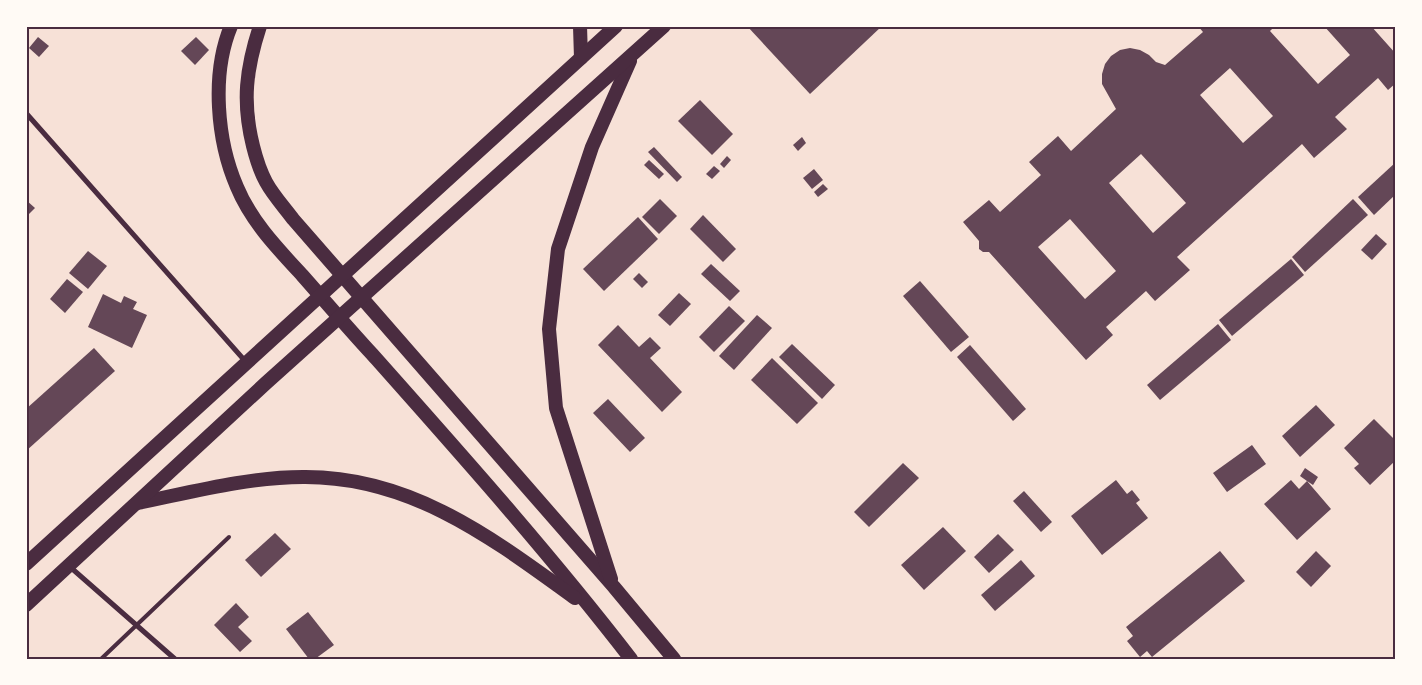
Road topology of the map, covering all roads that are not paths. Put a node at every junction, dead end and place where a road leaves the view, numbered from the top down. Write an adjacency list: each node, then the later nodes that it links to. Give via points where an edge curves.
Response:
1 (231, 26): 16 (highway, via 220,73 219,117 225,152 237,187 252,216)
2 (260, 26): 14 (highway, via 246,88 247,120 265,181 293,219)
3 (580, 26): 7 (highway)
4 (616, 26): 7 (highway)
5 (664, 26): 6 (highway)
6 (632, 56): 10 (highway, via 266,383); 14 (highway, via 592,147 558,248 549,329 556,408)
7 (581, 58): 9 (highway)
8 (26, 113): 9 (street)
9 (246, 363): 12 (highway)
10 (137, 503): 13 (highway); 16 (highway, via 234,483 303,477 362,482 416,498 491,538)
11 (229, 537): 17 (lane)
12 (26, 564)
13 (69, 566): 15 (highway); 17 (street)
14 (614, 586): 21 (highway)
15 (26, 604)
16 (594, 611): 20 (highway)
17 (137, 625): 18 (lane); 19 (street)
18 (102, 659)
19 (175, 659)
20 (631, 659)
21 (674, 659)

